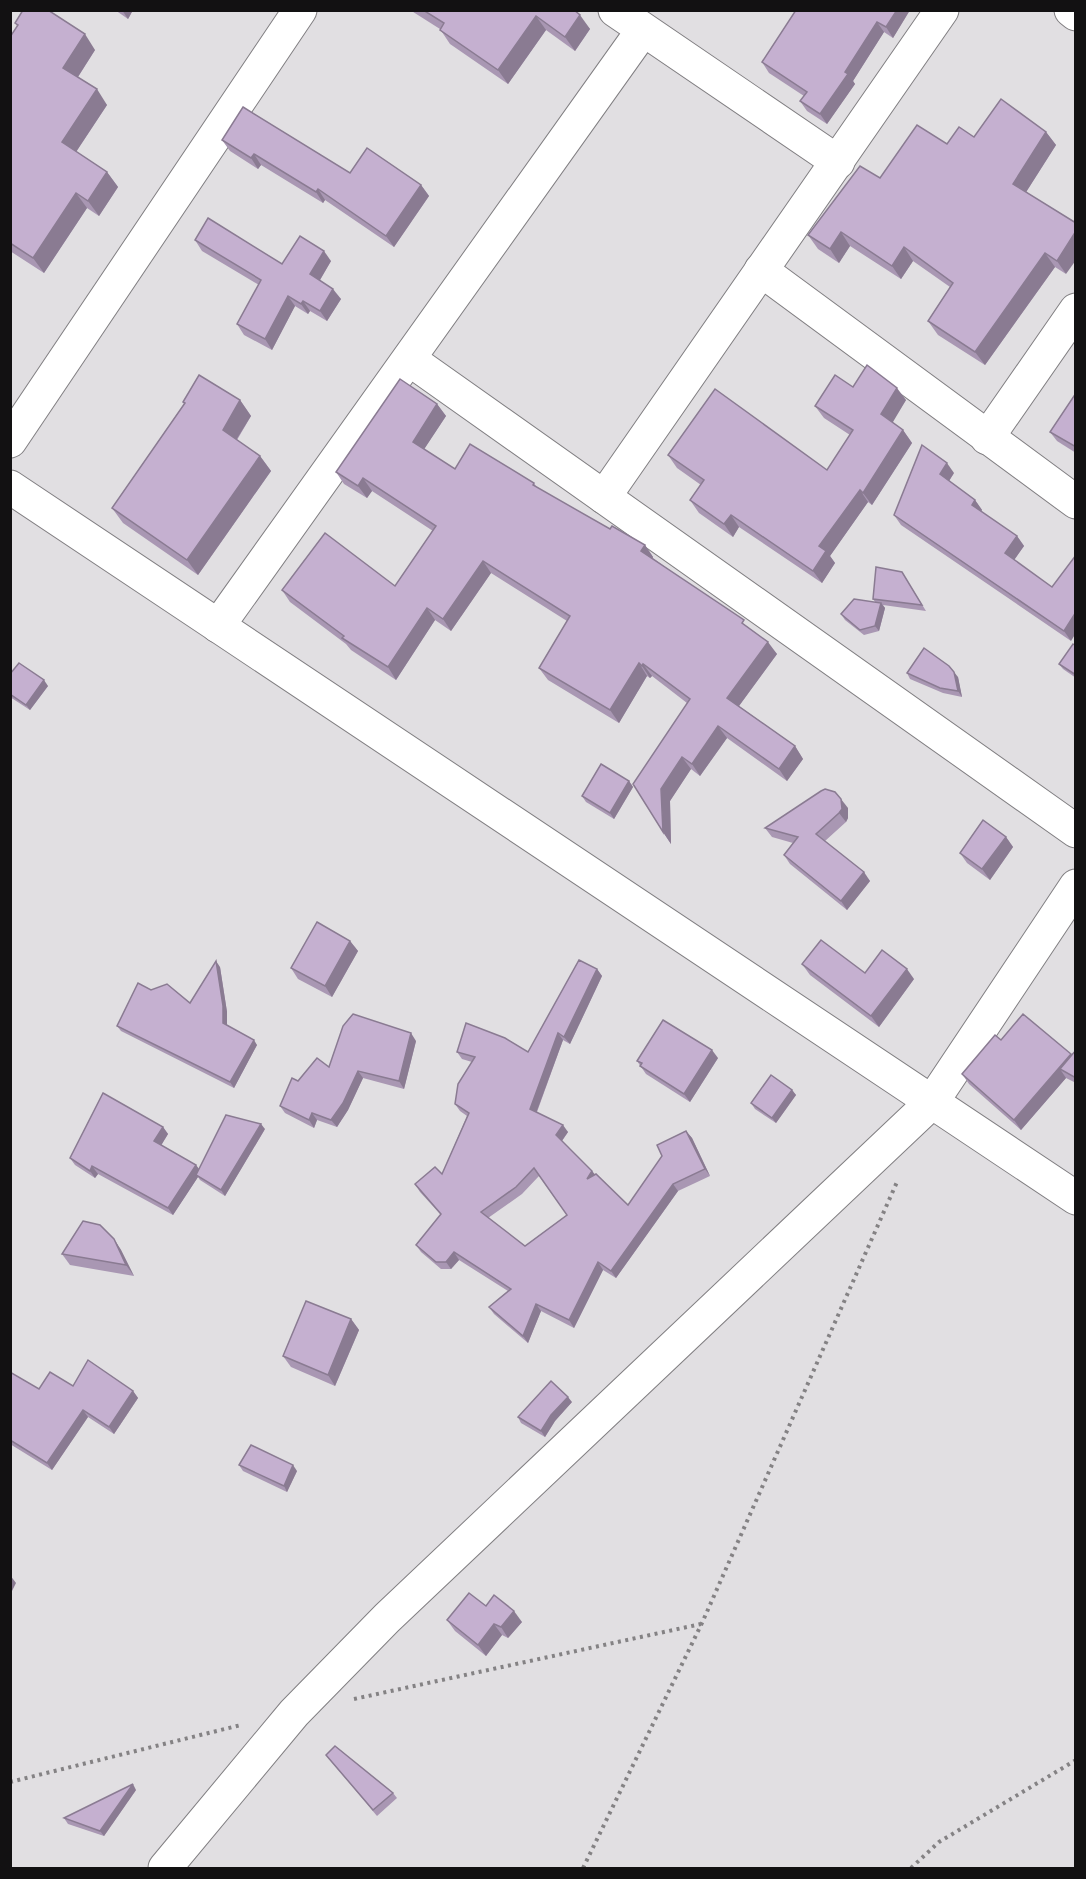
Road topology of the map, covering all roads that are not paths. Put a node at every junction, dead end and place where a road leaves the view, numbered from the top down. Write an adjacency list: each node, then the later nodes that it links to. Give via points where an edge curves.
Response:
1 (300, 10): 12 (street)
2 (615, 10): 6 (street)
3 (942, 10): 7 (street)
4 (1071, 10): 5 (street)
5 (1076, 14)
6 (643, 30): 7 (street); 10 (street)
7 (838, 162): 8 (street)
8 (761, 270): 11 (street); 14 (street)
9 (1076, 310): 11 (street)
10 (409, 359): 14 (street); 16 (street)
11 (987, 438): 15 (street)
12 (10, 441)
13 (10, 487): 16 (street)
14 (603, 497): 17 (street)
15 (1076, 502)
16 (218, 626): 19 (street)
17 (1076, 831)
18 (1076, 886): 19 (street)
19 (932, 1102): 20 (street); 21 (street, via 396,1610 294,1713)
20 (1076, 1198)
21 (165, 1869)

